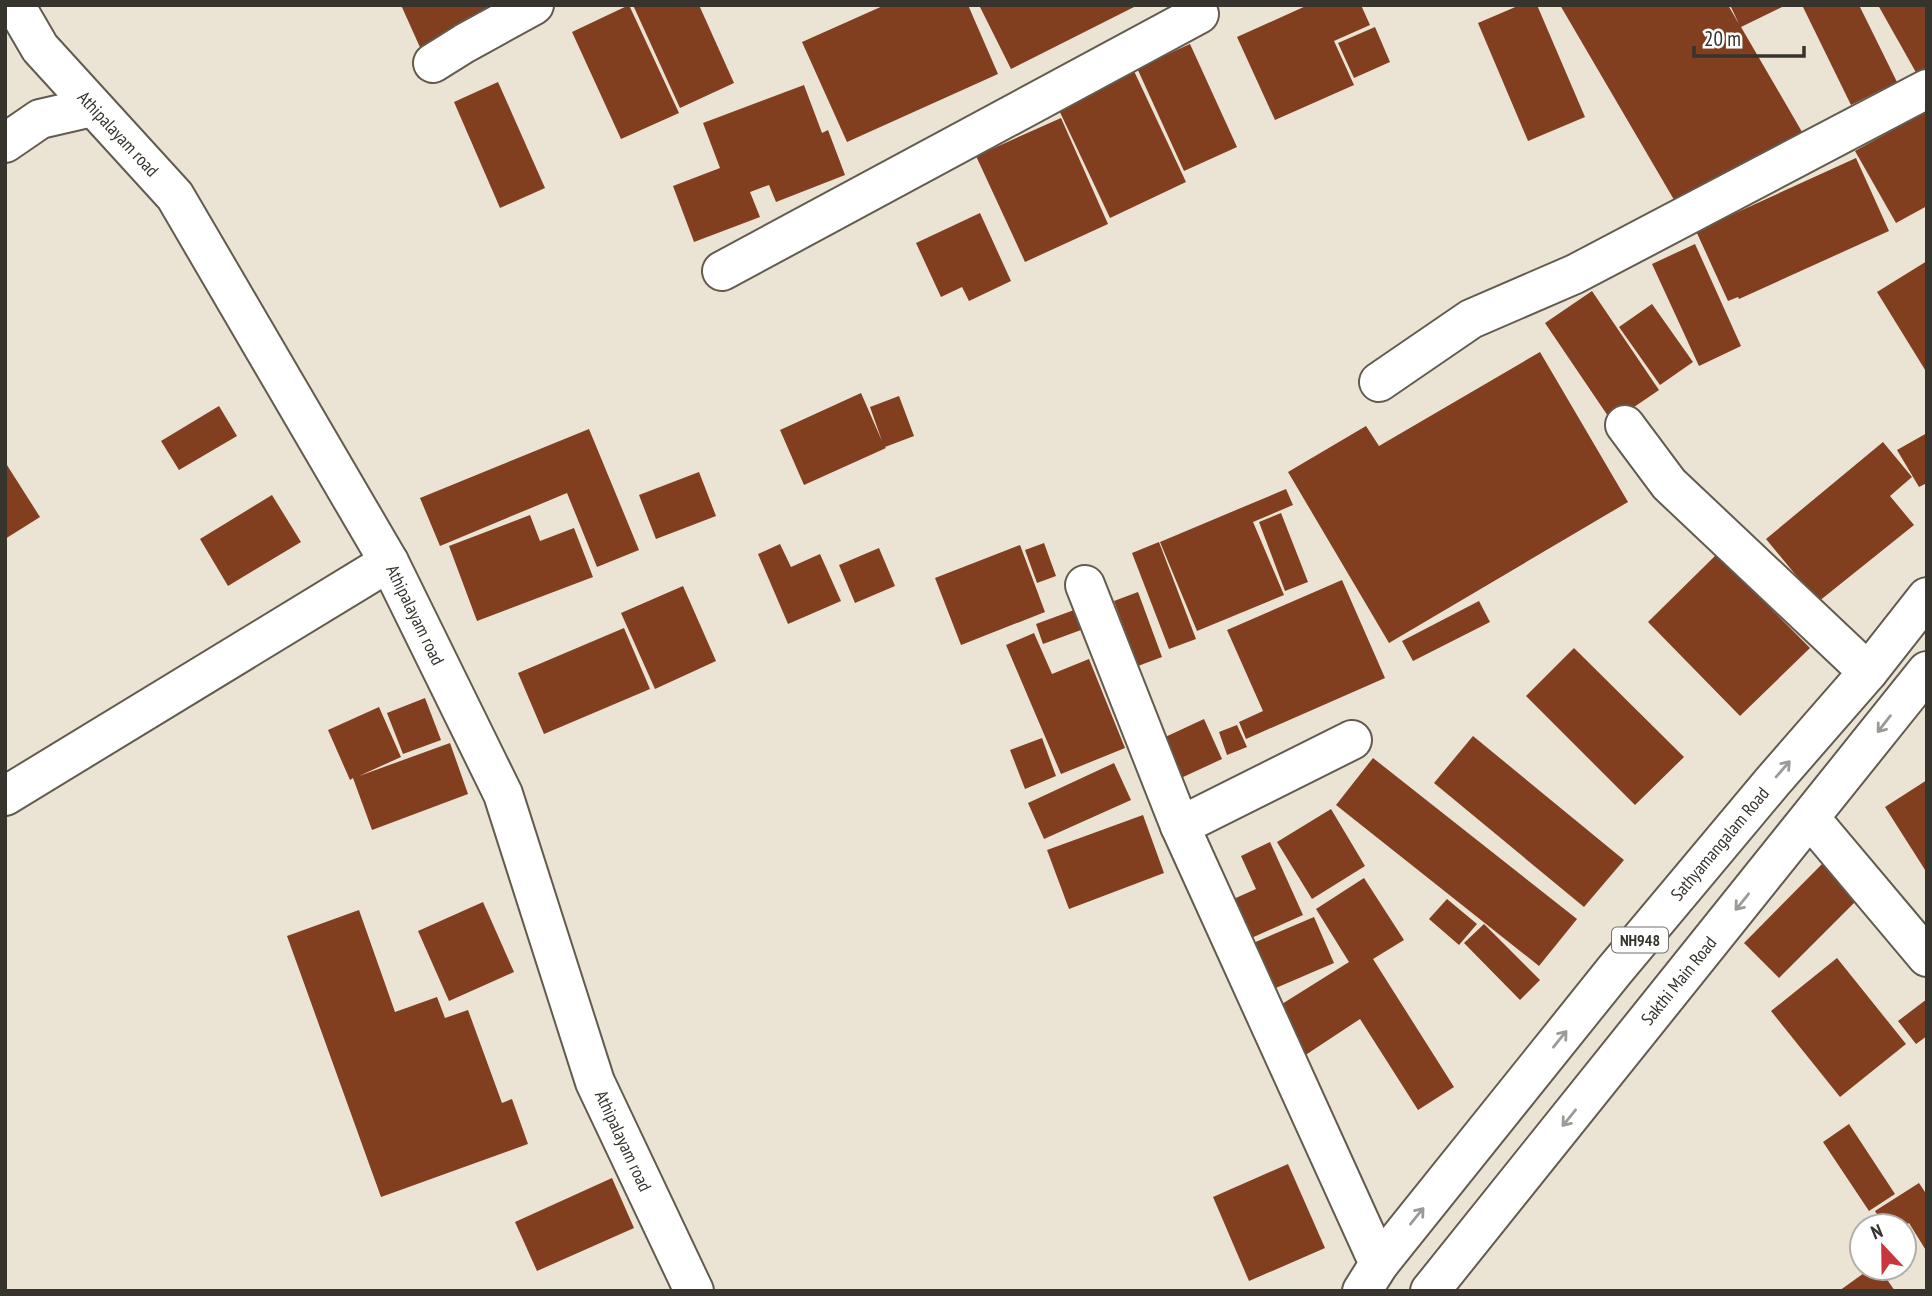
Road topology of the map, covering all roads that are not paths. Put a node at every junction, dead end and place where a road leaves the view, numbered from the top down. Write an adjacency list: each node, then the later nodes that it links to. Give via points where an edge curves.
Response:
1 (15, 5): 6 (main road, Athipalayam road, via 40,48)
2 (534, 5): 4 (main road)
3 (1194, 5): 8 (main road, via 1199,14)
4 (433, 63)
5 (1927, 89): 9 (main road, via 1575,274 1471,319)
6 (92, 107): 7 (main road, via 40,119); 11 (main road, Athipalayam road, via 175,196)
7 (5, 143)
8 (722, 271)
9 (1379, 382)
10 (1625, 425): 15 (main road, via 1669,484)
11 (389, 562): 17 (main road); 22 (main road, Athipalayam road, via 503,794 595,1082)
12 (1085, 585): 19 (main road)
13 (1927, 597): 15 (main road, Sathyamangalam Road / NH948)
14 (1927, 671): 18 (main road, Sakthi Main Road, one-way to 18)
15 (1868, 672): 21 (main road, Sathyamangalam Road / NH948, one-way to 15, via 1614,971)
16 (1352, 740): 19 (main road)
17 (5, 796)
18 (1810, 818): 20 (main road); 23 (main road, Sakthi Main Road, one-way to 23)
19 (1180, 826): 21 (main road)
20 (1927, 957)
21 (1370, 1278)
22 (694, 1291)
23 (1430, 1291)

